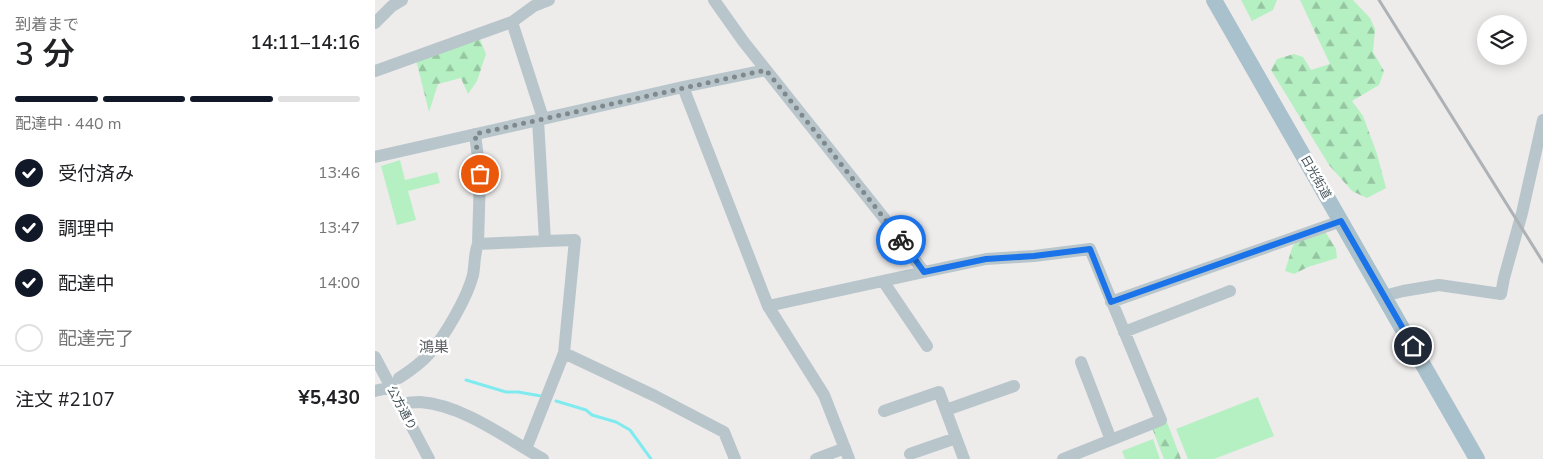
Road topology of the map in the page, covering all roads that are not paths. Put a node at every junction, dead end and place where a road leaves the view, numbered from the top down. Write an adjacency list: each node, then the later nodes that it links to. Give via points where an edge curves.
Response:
1 (402, 0): 7 (street)
2 (549, 0): 5 (street)
3 (714, 0): 8 (street)
4 (1214, 0): 15 (main road, 日光街道)
5 (533, 3): 6 (street)
6 (512, 22): 9 (street); 11 (street)
7 (375, 23)
8 (766, 70): 10 (street); 18 (street)
9 (375, 71)
10 (683, 87): 11 (street); 23 (street)
11 (540, 119): 13 (street); 16 (street)
12 (1543, 120): 21 (street, via 1501,294 1439,285)
13 (475, 134): 14 (street); 17 (street, via 480,174)
14 (375, 157)
15 (1341, 221): 21 (main road, 日光街道); 22 (street)
16 (545, 241): 17 (street); 26 (street, via 575,240)
17 (477, 244): 29 (street, via 473,274 457,312 430,353)
18 (924, 272): 19 (street); 22 (street, via 986,259 1090,249)
19 (883, 281): 23 (street); 25 (street)
20 (1230, 290): 24 (street)
21 (1384, 296): 46 (main road, 日光街道)
22 (1111, 302): 24 (street)
23 (768, 306): 38 (street, via 824,395)
24 (1124, 332): 36 (street, via 1161,420)
25 (927, 346)
26 (564, 353): 37 (street); 42 (street, via 724,432)
27 (375, 356): 29 (street, 公方通り)
28 (1081, 362): 36 (street)
29 (395, 383): 31 (street); 32 (street, 公方通り)
30 (1014, 386): 33 (street)
31 (375, 391)
32 (400, 404): 37 (street, via 419,402 460,412); 40 (street, 公方通り)
33 (946, 410): 34 (street, via 939,392); 35 (street)
34 (884, 411)
35 (956, 438): 39 (street); 44 (street)
36 (1111, 440): 45 (street)
37 (526, 449): 41 (street)
38 (847, 454): 43 (street)
39 (910, 454)
40 (429, 459)
41 (543, 459)
42 (735, 459)
43 (816, 459)
44 (964, 459)
45 (1063, 459)
46 (1477, 459)

